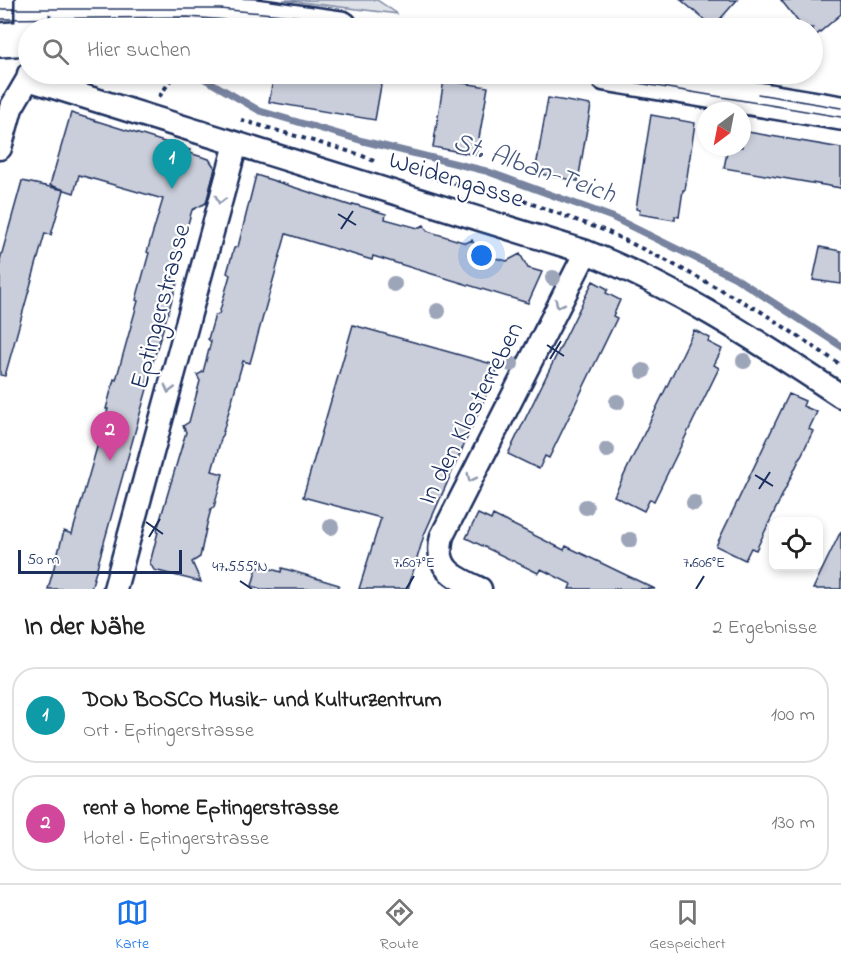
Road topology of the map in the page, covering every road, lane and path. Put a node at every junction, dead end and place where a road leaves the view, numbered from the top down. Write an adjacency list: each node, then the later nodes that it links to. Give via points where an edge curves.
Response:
1 (32, 0): 4 (main road)
2 (58, 0): 3 (main road)
3 (115, 12): 5 (main road); 6 (main road)
4 (32, 18)
5 (95, 18)
6 (269, 18)
7 (18, 39): 8 (main road)
8 (0, 40)
9 (24, 84): 16 (street, via 11,108)
10 (52, 84): 14 (street, Weidengasse)
11 (168, 84): 14 (path)
12 (666, 84): 13 (main road)
13 (841, 113)
14 (147, 115): 15 (street, Weidengasse)
15 (236, 144): 17 (street, Weidengasse); 19 (street, Eptingerstrasse, one-way to 19)
16 (0, 148)
17 (586, 252): 18 (street, Weidengasse, via 664,286 746,333); 20 (street, In den Klosterreben, one-way to 20, via 442,536 440,551 446,569)
18 (841, 396)
19 (115, 589)
20 (480, 589)

